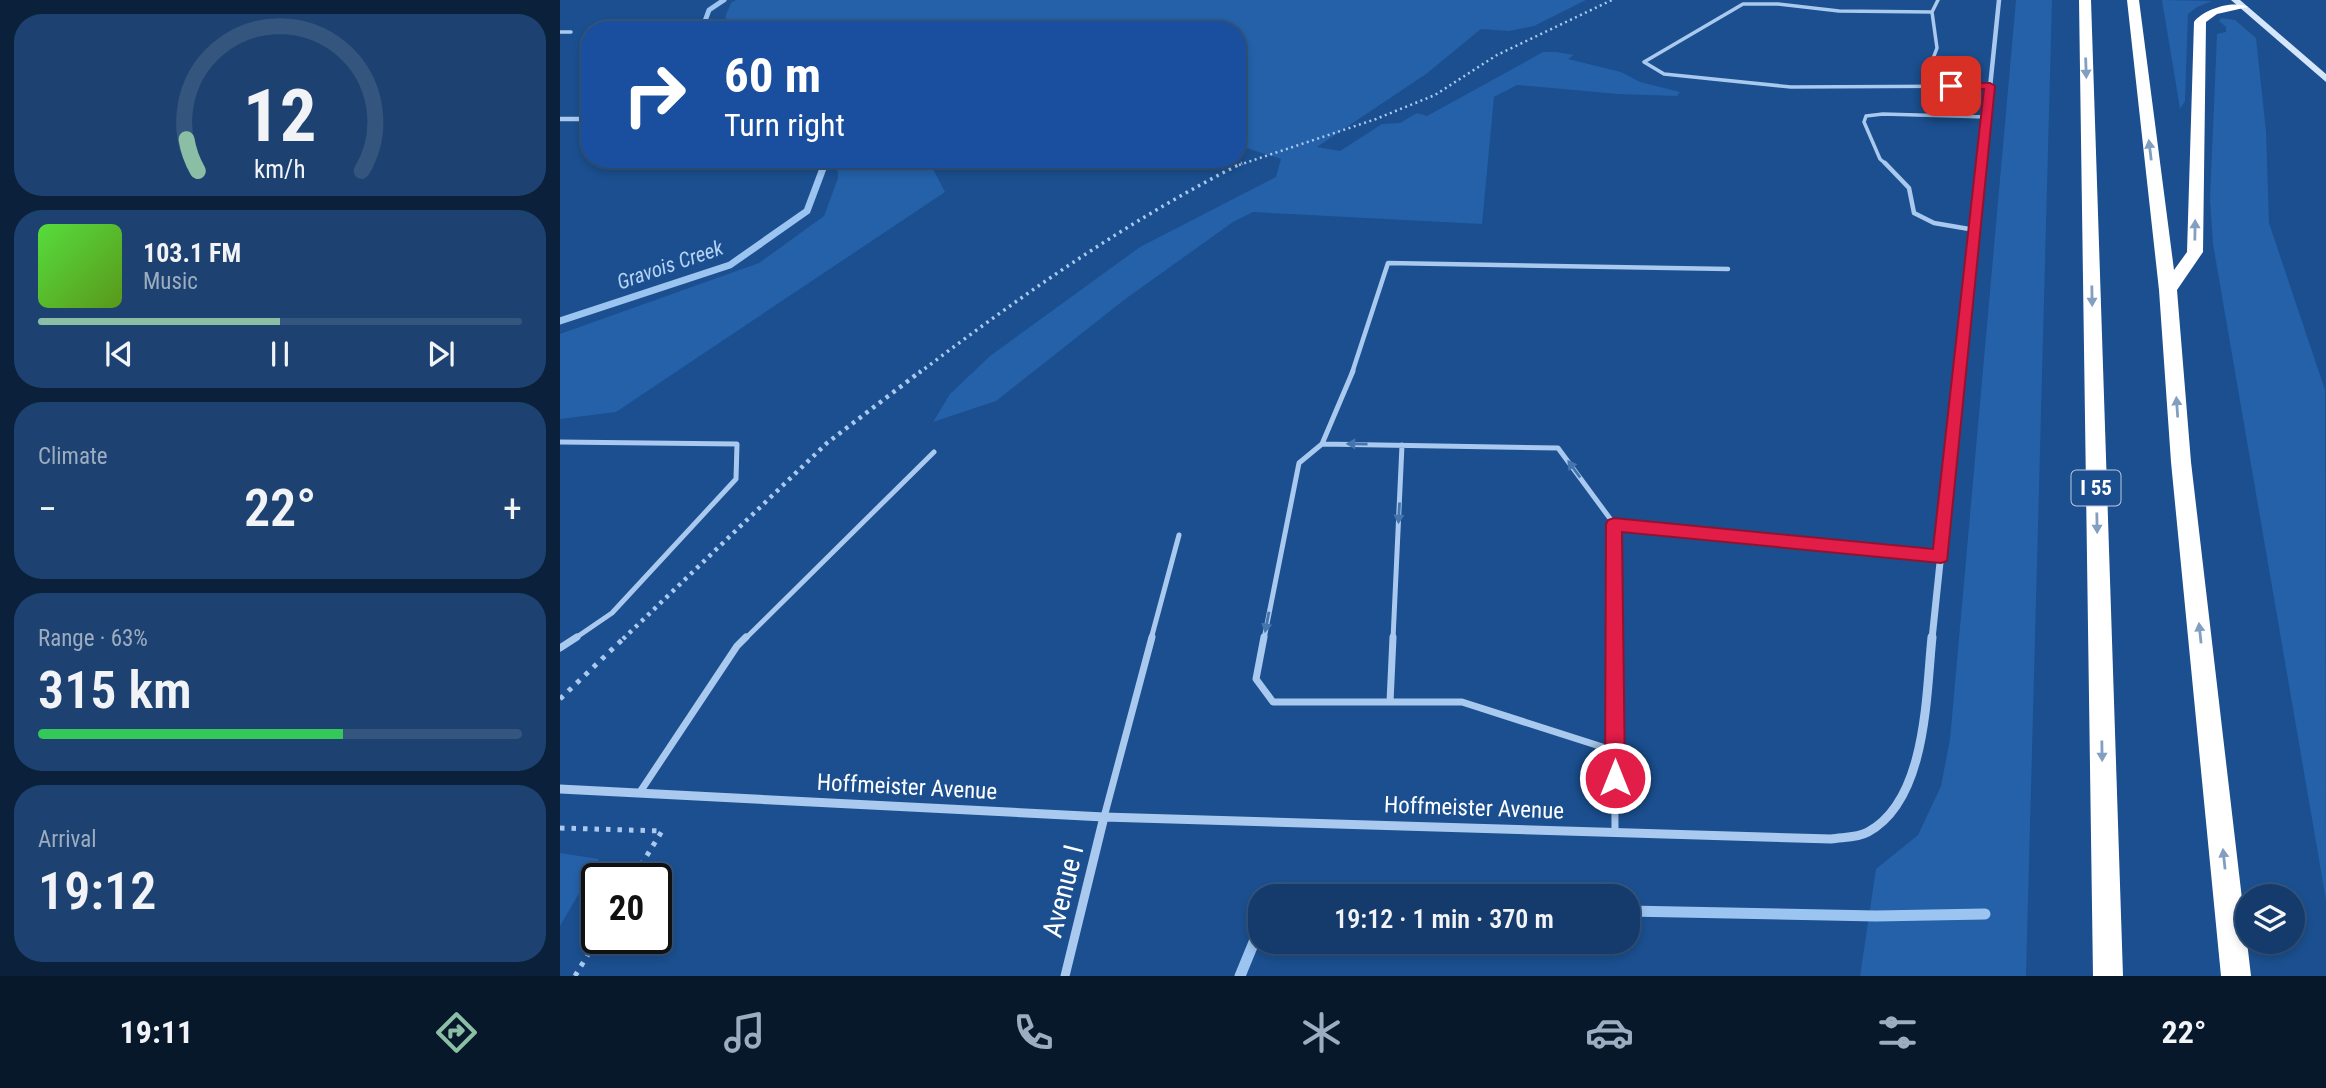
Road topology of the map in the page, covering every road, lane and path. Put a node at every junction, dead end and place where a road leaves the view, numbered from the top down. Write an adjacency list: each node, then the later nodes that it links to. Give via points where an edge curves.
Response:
1 (1612, 0): 18 (path, via 1497,55 1435,95)
2 (1748, 0): 7 (lane)
3 (1938, 0): 9 (lane)
4 (1999, 0): 14 (street, Hoffmeister Avenue)
5 (2085, 0): 43 (highway, I 55, one-way to 43)
6 (2133, 0): 22 (highway, one-way to 6)
7 (1743, 4): 9 (lane); 13 (lane, via 1644,62 1664,74 1791,87)
8 (2238, 4): 12 (main road); 22 (highway, one-way to 8, via 2194,253 2200,22 2204,14)
9 (1932, 12): 13 (lane, via 1937,48 1928,72)
10 (560, 32): 11 (lane)
11 (571, 32)
12 (2326, 79)
13 (1932, 86): 14 (lane)
14 (1990, 86): 15 (street, Hoffmeister Avenue)
15 (1986, 117): 20 (street, Hoffmeister Avenue); 20 (lane, via 1883,114 1866,116 1864,122 1880,159 1909,188 1914,214 1934,223)
16 (560, 119): 17 (street)
17 (581, 119)
18 (1246, 161)
19 (1232, 168): 31 (path, via 1174,197 1023,294 827,443)
20 (1975, 230): 29 (street, Hoffmeister Avenue)
21 (1728, 270): 24 (lane, via 1388,263 1348,385)
22 (2168, 290): 44 (highway, one-way to 22, via 2181,462)
23 (560, 442): 30 (lane, via 737,444 736,479 612,613)
24 (1322, 444): 25 (lane, one-way to 24); 32 (lane, one-way to 32, via 1299,463 1256,679 1273,702)
25 (1402, 445): 27 (lane, one-way to 25, via 1558,448); 32 (lane, one-way to 32)
26 (934, 452): 35 (lane, via 737,646)
27 (1614, 524): 29 (lane); 33 (lane)
28 (1179, 535): 36 (lane)
29 (1941, 556): 38 (street, Hoffmeister Avenue, via 1921,739 1910,784 1867,834 1831,838)
30 (560, 648)
31 (560, 699)
32 (1390, 702): 33 (lane, via 1462,702)
33 (1615, 751): 38 (lane)
34 (560, 789): 35 (street, Hoffmeister Avenue)
35 (640, 792): 36 (street, Hoffmeister Avenue)
36 (1104, 817): 38 (street, Hoffmeister Avenue); 42 (street, Avenue I)
37 (560, 828): 39 (path, via 662,831)
38 (1615, 831)
39 (642, 863)
40 (588, 954): 41 (path)
41 (575, 976)
42 (1065, 976)
43 (2108, 976)
44 (2236, 976)

